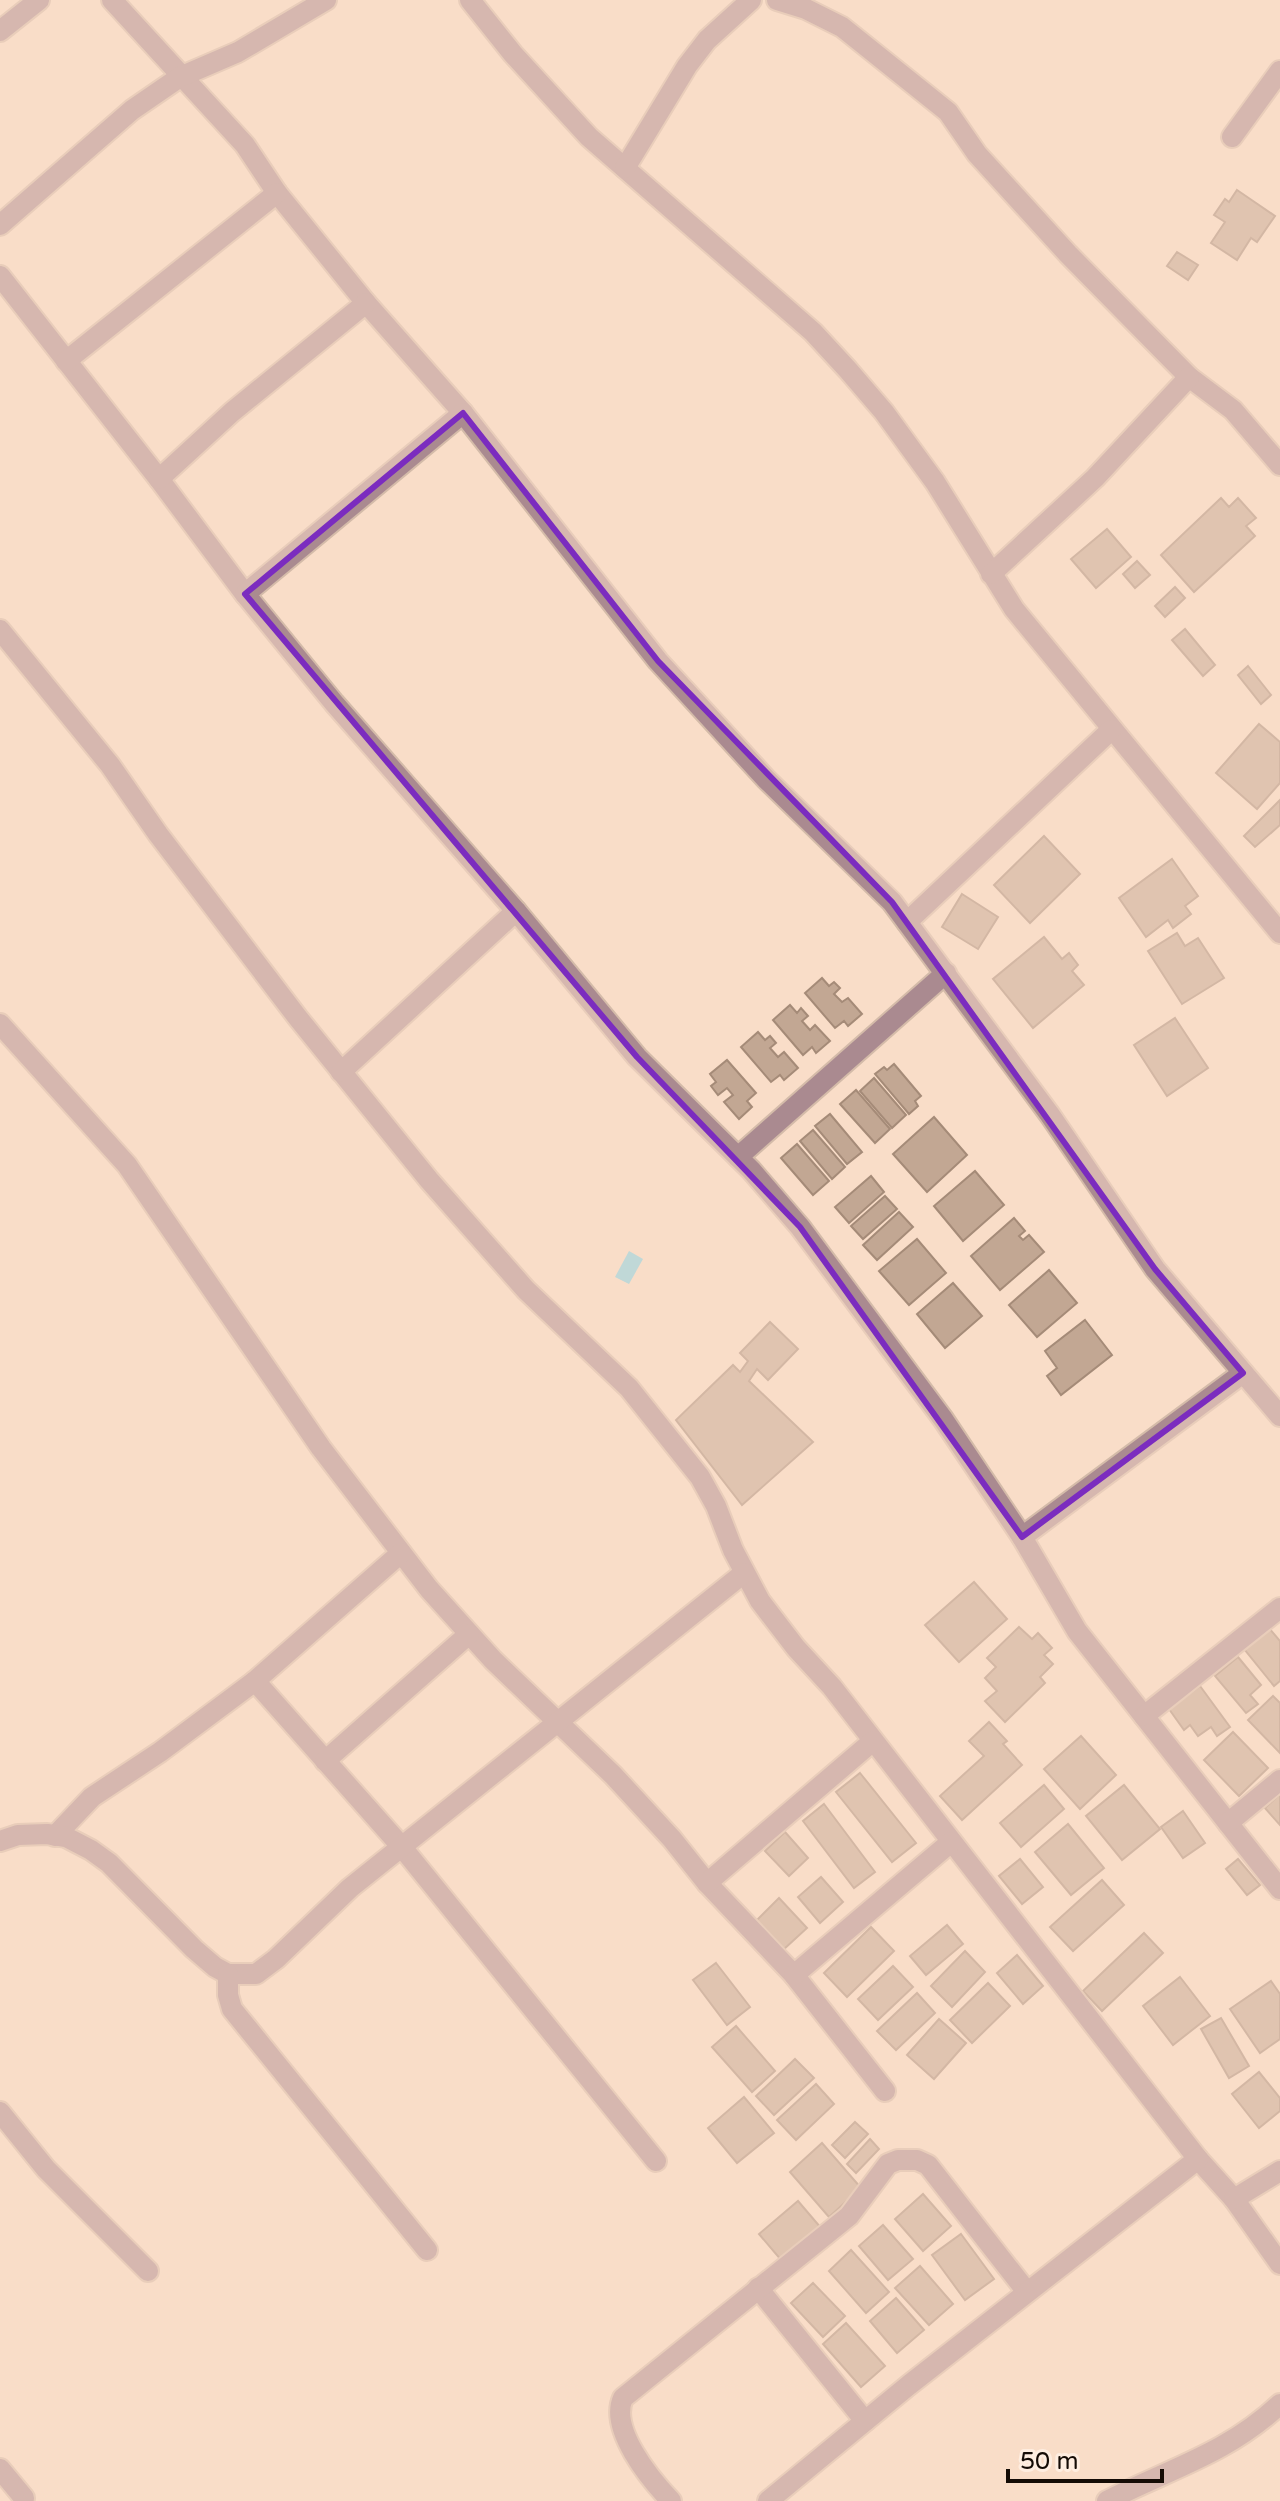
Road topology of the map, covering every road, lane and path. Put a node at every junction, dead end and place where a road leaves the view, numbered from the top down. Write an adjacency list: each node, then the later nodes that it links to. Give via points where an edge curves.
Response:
1 (39, 0): 7 (street)
2 (112, 0): 9 (street)
3 (326, 0): 9 (street, via 238,52)
4 (470, 0): 11 (street, via 568,115)
5 (751, 0): 11 (street, via 687,66)
6 (777, 0): 17 (street, via 842,27 948,112 1012,194)
7 (0, 31)
8 (1280, 71): 10 (street)
9 (180, 77): 12 (street, via 245,145); 13 (street, via 132,110)
10 (1232, 137)
11 (625, 168): 21 (street, via 813,332 848,370 935,482)
12 (277, 193): 15 (street); 16 (street)
13 (0, 225)
14 (0, 276): 16 (street)
15 (366, 303): 18 (street); 20 (street)
16 (66, 361): 20 (street)
17 (1189, 377): 19 (street, via 1233,410); 21 (street, via 1095,478)
18 (463, 413): 22 (street); 26 (street, via 658,661)
19 (1280, 465)
20 (159, 479): 22 (street)
21 (991, 574): 24 (street)
22 (245, 594): 25 (street)
23 (0, 630): 30 (street, via 110,765)
24 (1111, 730): 26 (street); 27 (street)
25 (516, 911): 30 (street); 31 (street, via 637,1057)
26 (907, 922): 28 (street)
27 (1280, 933)
28 (946, 973): 31 (street); 32 (street, via 1155,1269)
29 (0, 1024): 35 (street, via 127,1165 321,1448)
30 (341, 1072): 36 (street, via 503,1265 629,1388 700,1477)
31 (738, 1157): 34 (street, via 800,1227 891,1346)
32 (1243, 1373): 33 (street); 34 (street)
33 (1280, 1416)
34 (1022, 1537): 40 (street, via 1077,1631)
35 (401, 1553): 38 (street); 39 (street)
36 (744, 1573): 41 (street); 42 (street, via 796,1648)
37 (1280, 1608): 40 (street)
38 (469, 1634): 41 (street); 43 (street)
39 (255, 1681): 43 (street); 46 (street, via 92,1797)
40 (1144, 1716): 45 (street)
41 (557, 1720): 49 (street); 50 (street, via 672,1839)
42 (873, 1741): 48 (street); 50 (street)
43 (325, 1761): 49 (street)
44 (1280, 1780): 45 (street)
45 (1228, 1823): 51 (street)
46 (55, 1836): 47 (street, via 18,1835); 52 (street, via 66,1837 109,1863 194,1949)
47 (0, 1841)
48 (951, 1842): 53 (street); 56 (street)
49 (401, 1846): 52 (street, via 266,1967 256,1974); 57 (street)
50 (707, 1883): 53 (street)
51 (1280, 1889)
52 (228, 1974): 60 (street, via 232,2009)
53 (794, 1975): 54 (street)
54 (885, 2091)
55 (0, 2112): 62 (street, via 46,2169)
56 (1198, 2159): 59 (street); 64 (street)
57 (656, 2161)
58 (1280, 2171): 59 (street)
59 (1234, 2199): 61 (street)
60 (427, 2250)
61 (1280, 2264)
62 (148, 2271)
63 (758, 2288): 64 (street, via 849,2216 888,2164 917,2160 936,2173); 66 (street); 69 (street, via 633,2388 618,2408 630,2446)
64 (1027, 2292): 66 (street)
65 (1280, 2404): 71 (street, via 1216,2452)
66 (865, 2421): 70 (street)
67 (0, 2469): 68 (street)
68 (24, 2498)
69 (671, 2501)
70 (768, 2501)
71 (1107, 2501)

